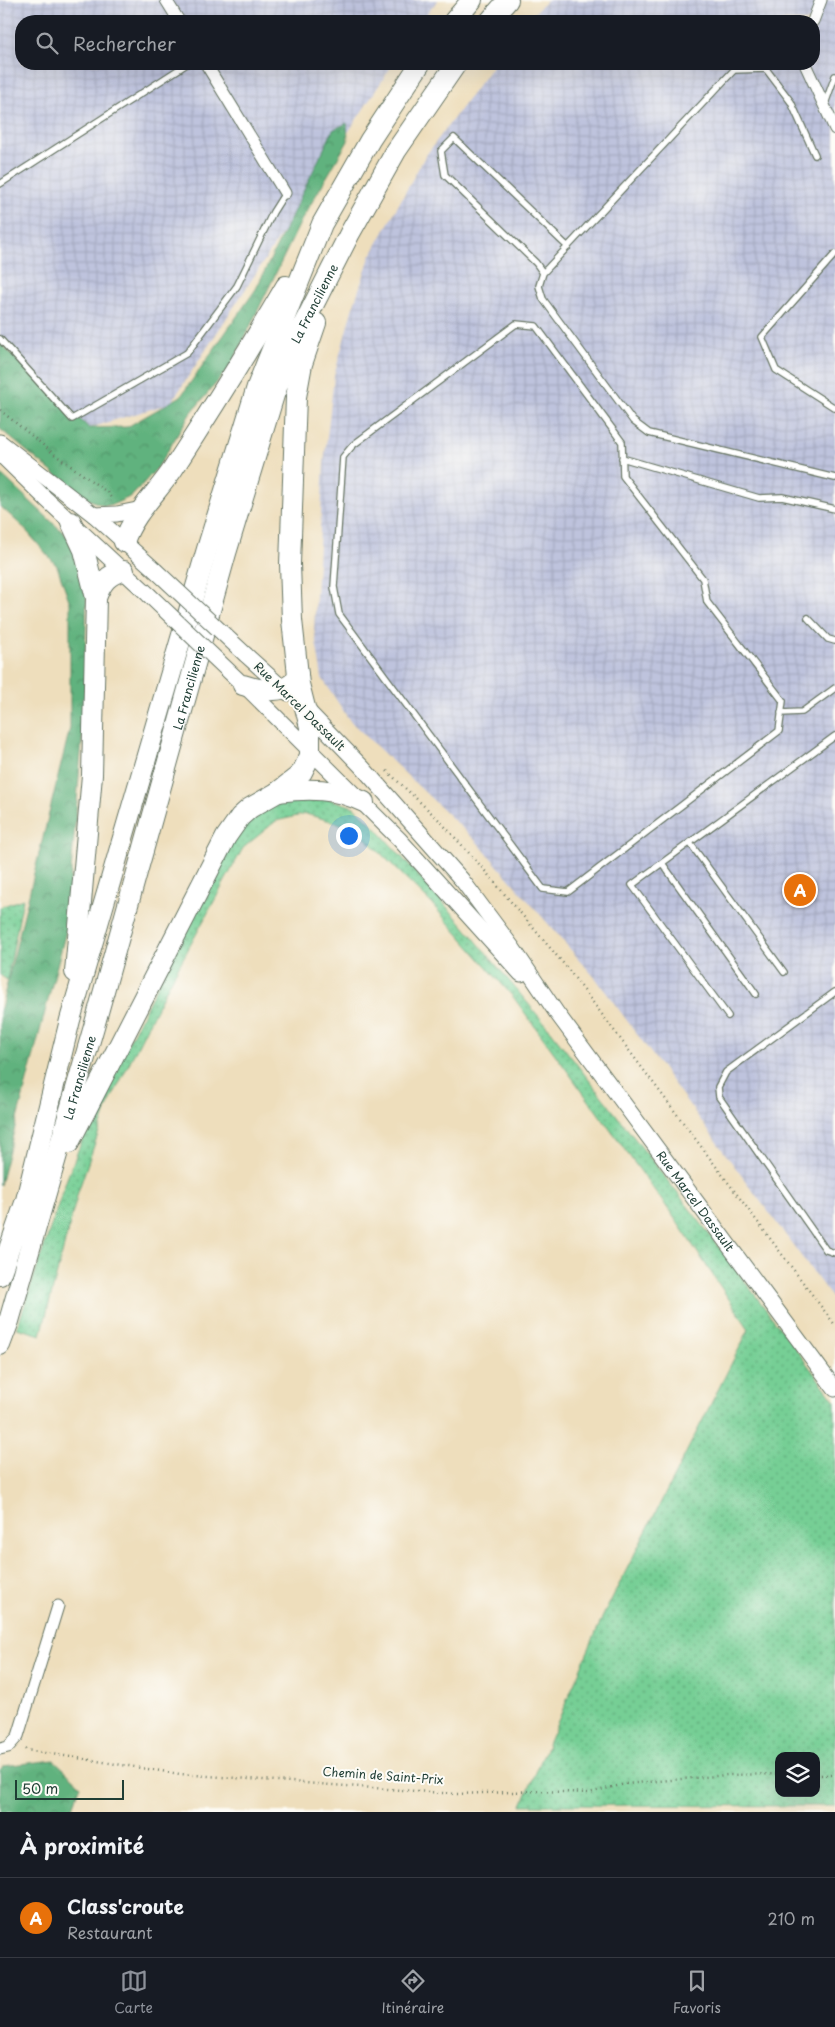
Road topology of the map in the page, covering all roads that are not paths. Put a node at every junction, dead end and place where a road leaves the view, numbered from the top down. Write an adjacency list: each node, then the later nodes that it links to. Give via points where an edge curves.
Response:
1 (166, 0): 5 (street)
2 (472, 0): 6 (highway)
3 (508, 0): 7 (highway)
4 (821, 0): 8 (street)
5 (176, 15)
6 (459, 15)
7 (495, 15)
8 (815, 15)
9 (178, 70): 20 (lane)
10 (210, 70): 21 (street)
11 (416, 70): 22 (highway, La Francilienne, via 370,140)
12 (452, 70): 23 (highway, La Francilienne, via 396,151)
13 (734, 70): 24 (lane)
14 (767, 70): 19 (lane, via 792,102)
15 (808, 70): 17 (street)
16 (835, 76): 17 (lane)
17 (824, 106): 18 (street)
18 (835, 129)
19 (814, 154)
20 (0, 184)
21 (285, 193): 27 (lane, via 237,286 187,354 72,419)
22 (322, 224): 33 (highway, via 207,417 168,477); 58 (highway, La Francilienne, via 257,387)
23 (350, 233): 43 (highway, via 306,351 296,396 290,564); 59 (highway, La Francilienne, via 294,343 271,404)
24 (568, 247): 26 (lane); 26 (lane, via 454,138 441,151 446,175)
25 (835, 254): 28 (lane, via 762,337 776,370)
26 (543, 273): 32 (lane, via 540,286 544,298 633,421 649,433)
27 (0, 339)
28 (835, 408)
29 (0, 442): 35 (street, Rue Marcel Dassault)
30 (0, 454): 36 (street, Rue Marcel Dassault)
31 (622, 458): 34 (lane, via 759,498 782,498); 46 (lane, via 623,476 703,579 707,602 783,701); 46 (lane, via 622,442 536,326 516,324 353,445 343,457 334,587 339,614 543,889 568,892 779,731)
32 (835, 478)
33 (142, 509): 35 (street); 37 (highway)
34 (835, 509)
35 (94, 515): 37 (street, Rue Marcel Dassault)
36 (71, 522): 38 (street, Rue Marcel Dassault); 39 (highway, via 84,550)
37 (124, 542): 38 (street); 43 (street, Rue Marcel Dassault, bridge, via 246,656)
38 (124, 571): 39 (highway, via 105,581); 42 (street, Rue Marcel Dassault, bridge)
39 (96, 598): 58 (highway, via 92,775)
40 (808, 618): 41 (lane, via 828,639)
41 (835, 641)
42 (241, 682): 43 (highway, via 262,689); 48 (street, Rue Marcel Dassault)
43 (291, 682): 45 (highway)
44 (835, 688): 46 (lane, via 802,712)
45 (304, 706): 48 (highway, via 310,727); 56 (street, Rue Marcel Dassault, via 462,880)
46 (782, 713)
47 (835, 736): 51 (lane)
48 (311, 752): 49 (highway, via 302,772); 50 (street, Rue Marcel Dassault)
49 (278, 792): 50 (highway, via 329,790); 59 (highway, via 240,817 226,837 78,1127)
50 (364, 802): 56 (street, Rue Marcel Dassault)
51 (690, 843): 52 (lane); 53 (lane)
52 (662, 863): 55 (lane); 57 (lane, via 632,885)
53 (784, 972)
54 (835, 992): 60 (lane, via 726,1072 718,1087 719,1097 826,1250)
55 (756, 994)
56 (556, 1012): 63 (street, Rue Marcel Dassault)
57 (728, 1016)
58 (70, 1020): 61 (highway, La Francilienne, via 26,1200)
59 (56, 1160): 62 (highway, La Francilienne)
60 (835, 1252)
61 (0, 1275)
62 (0, 1345)
63 (835, 1389)
64 (58, 1606): 65 (street, via 18,1736 8,1747)
65 (0, 1749)

